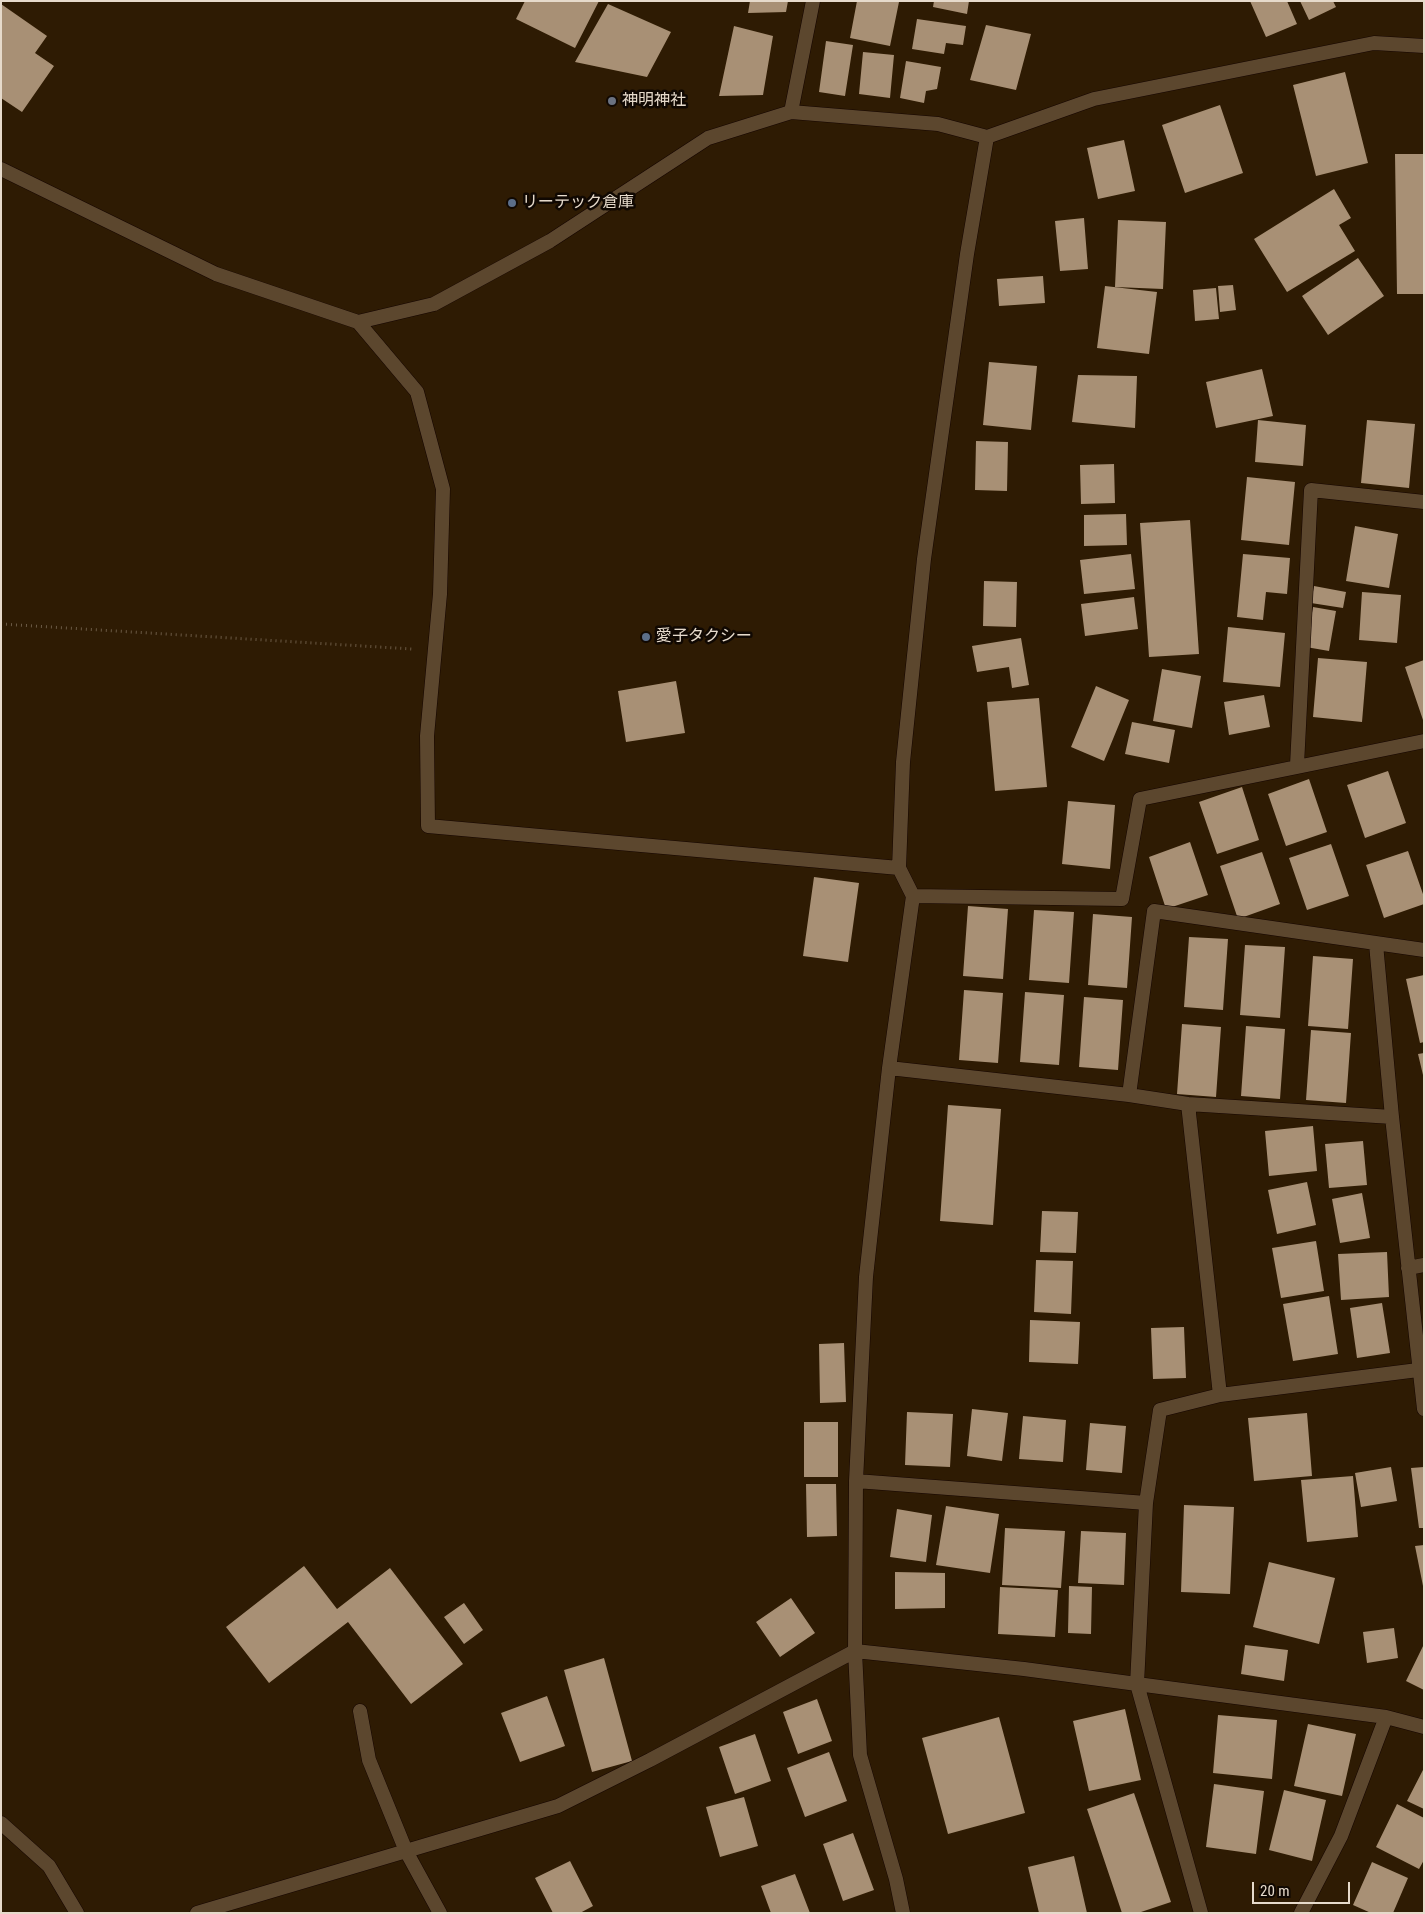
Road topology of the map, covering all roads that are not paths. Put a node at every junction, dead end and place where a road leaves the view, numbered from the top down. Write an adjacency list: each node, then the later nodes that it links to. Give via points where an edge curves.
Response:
1 (813, 1): 3 (street)
2 (1424, 46): 4 (street, via 1374,43 1094,99)
3 (791, 112): 4 (street, via 938,124); 6 (street, via 708,138 550,241 434,304)
4 (986, 137): 10 (street, via 924,560 903,762)
5 (1, 169): 6 (street, via 216,274)
6 (358, 322): 10 (street, via 417,392 443,489 440,594 427,736 428,826)
7 (1424, 502): 9 (street, via 1312,490)
8 (1424, 741): 9 (street)
9 (1297, 765): 11 (street, via 1140,799 1122,899)
10 (899, 868): 11 (street)
11 (913, 896): 14 (street)
12 (1376, 944): 13 (street); 15 (street, via 1154,911); 17 (street)
13 (1424, 950)
14 (889, 1068): 15 (street); 23 (street, via 866,1277)
15 (1129, 1095): 16 (street)
16 (1188, 1104): 17 (street); 21 (street)
17 (1392, 1117): 19 (street)
18 (1424, 1264): 19 (street)
19 (1408, 1268): 20 (street)
20 (1418, 1370): 21 (street); 22 (street)
21 (1220, 1395): 24 (street, via 1160,1410)
22 (1424, 1408)
23 (856, 1482): 24 (street); 25 (street)
24 (1146, 1502): 26 (street)
25 (856, 1651): 26 (street); 31 (street, via 558,1806); 35 (street, via 860,1755)
26 (1137, 1684): 28 (street); 36 (street)
27 (360, 1711): 31 (street, via 369,1760)
28 (1386, 1717): 29 (street); 37 (street, via 1341,1836)
29 (1424, 1727)
30 (1, 1823): 32 (street, via 49,1866)
31 (406, 1851): 33 (street); 34 (street)
32 (77, 1913)
33 (197, 1913)
34 (440, 1913)
35 (903, 1913)
36 (1201, 1913)
37 (1301, 1913)

